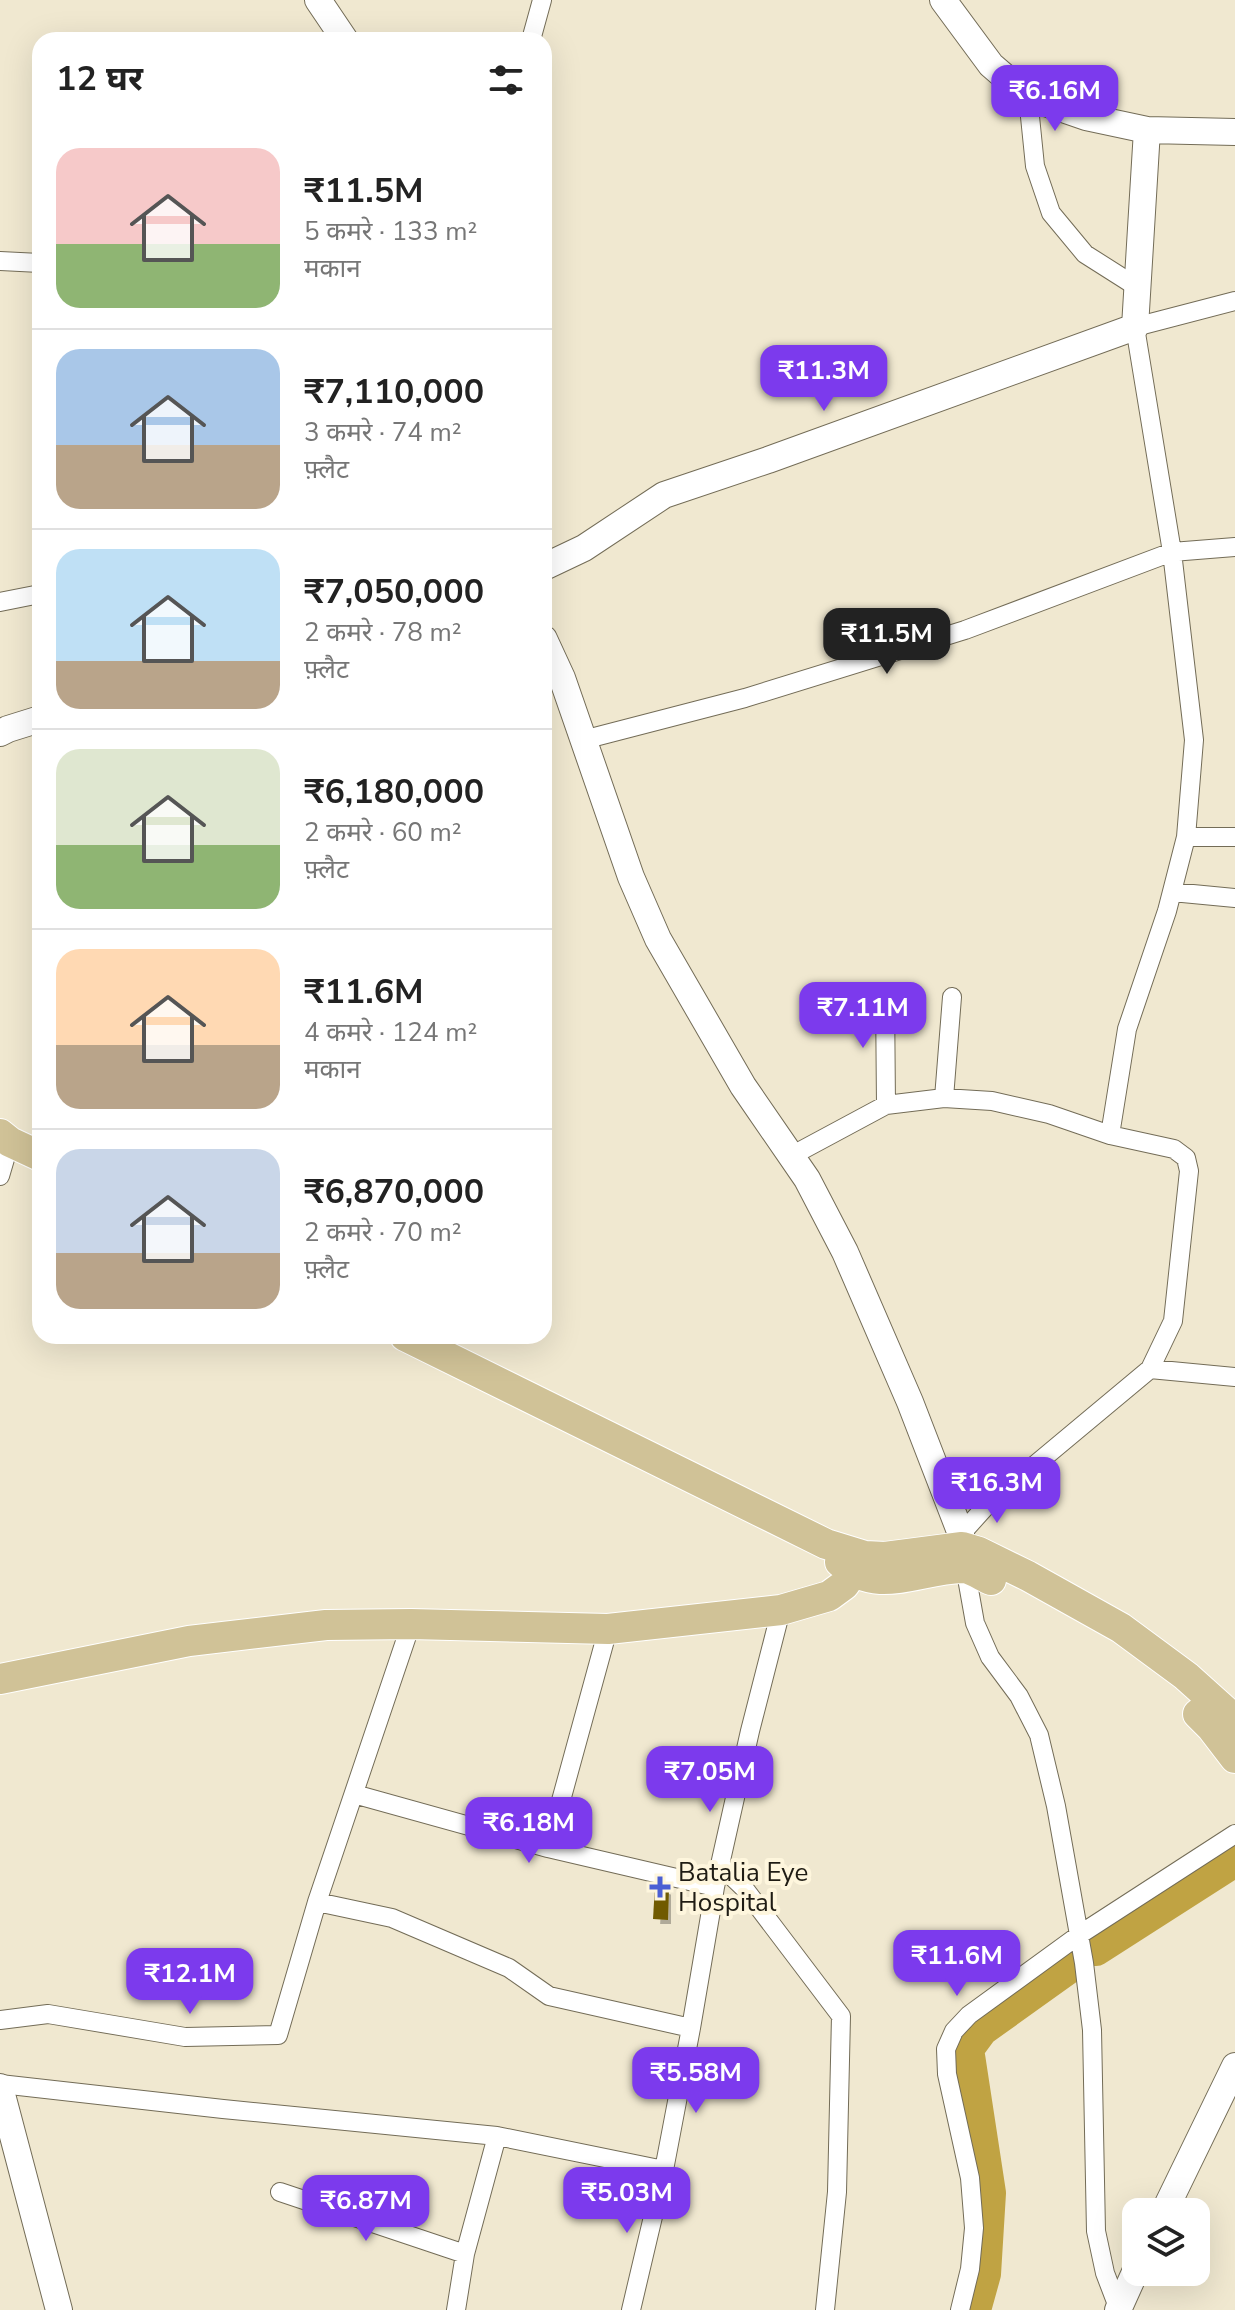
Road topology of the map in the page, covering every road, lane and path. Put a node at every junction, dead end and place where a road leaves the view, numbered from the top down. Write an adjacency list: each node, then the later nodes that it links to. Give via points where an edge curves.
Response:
1 (318, 0): 4 (street)
2 (542, 0): 5 (street)
3 (943, 0): 6 (street, via 991,65)
4 (340, 32)
5 (533, 32)
6 (1028, 97): 7 (street); 11 (street, via 1035,166 1051,213 1085,254)
7 (1147, 130): 8 (street); 11 (street)
8 (1235, 132)
9 (0, 261): 10 (street)
10 (32, 263)
11 (1137, 287): 13 (street)
12 (1235, 301): 13 (street)
13 (1135, 327): 15 (street); 16 (street, via 664,495)
14 (1235, 547): 15 (street)
15 (1172, 552): 22 (street, via 965,630 745,698); 23 (street, via 1194,740)
16 (552, 563)
17 (32, 596): 18 (street)
18 (0, 602)
19 (552, 656): 22 (street)
20 (32, 722): 21 (street)
21 (0, 733)
22 (583, 740): 34 (street, via 658,939 743,1086)
23 (1186, 837): 24 (street); 25 (street)
24 (1235, 837)
25 (1172, 892): 26 (street); 31 (street, via 1127,1029)
26 (1235, 898)
27 (885, 994): 30 (street)
28 (952, 997): 29 (street)
29 (944, 1098): 30 (street); 31 (street, via 992,1101)
30 (886, 1105): 34 (street)
31 (1110, 1135): 37 (street, via 1174,1149 1186,1158 1189,1171 1173,1321)
32 (5, 1138): 33 (main road); 35 (street)
33 (32, 1152)
34 (791, 1156): 39 (street, via 845,1252 910,1402)
35 (0, 1176)
36 (421, 1344): 40 (main road, via 826,1544 836,1559)
37 (1150, 1369): 38 (street); 39 (street, via 988,1504)
38 (1235, 1377)
39 (963, 1550): 40 (main road, via 896,1579 875,1579); 45 (main road, via 1030,1599 1172,1688); 53 (street, via 975,1623 1039,1735)
40 (858, 1564): 41 (main road, via 829,1596)
41 (781, 1610): 43 (main road); 50 (street)
42 (411, 1624): 43 (main road); 44 (main road, via 326,1625 189,1641); 47 (street)
43 (608, 1629): 49 (street)
44 (0, 1679)
45 (1227, 1716): 46 (main road)
46 (1235, 1758)
47 (354, 1794): 49 (street); 52 (street)
48 (1235, 1834): 53 (street)
49 (548, 1848): 51 (street)
50 (720, 1865): 51 (street); 68 (street, via 744,1888 841,2016 837,2192)
51 (715, 1887): 55 (street)
52 (317, 1902): 54 (street, via 278,2035 185,2037 48,2014); 55 (street, via 392,1918 509,1968 549,1996)
53 (1079, 1935): 64 (street, via 1092,2030 1096,2231); 69 (street, via 969,2015 946,2049 974,2228)
54 (0, 2020)
55 (691, 2028): 59 (street)
56 (1235, 2066): 61 (street)
57 (0, 2085): 58 (street); 65 (street)
58 (497, 2136): 59 (street); 62 (street)
59 (664, 2170): 67 (street)
60 (280, 2192): 62 (street)
61 (1171, 2198)
62 (465, 2254): 66 (street)
63 (1128, 2286): 64 (street)
64 (1118, 2308)
65 (59, 2310)
66 (456, 2310)
67 (631, 2310)
68 (825, 2310)
69 (960, 2310)

